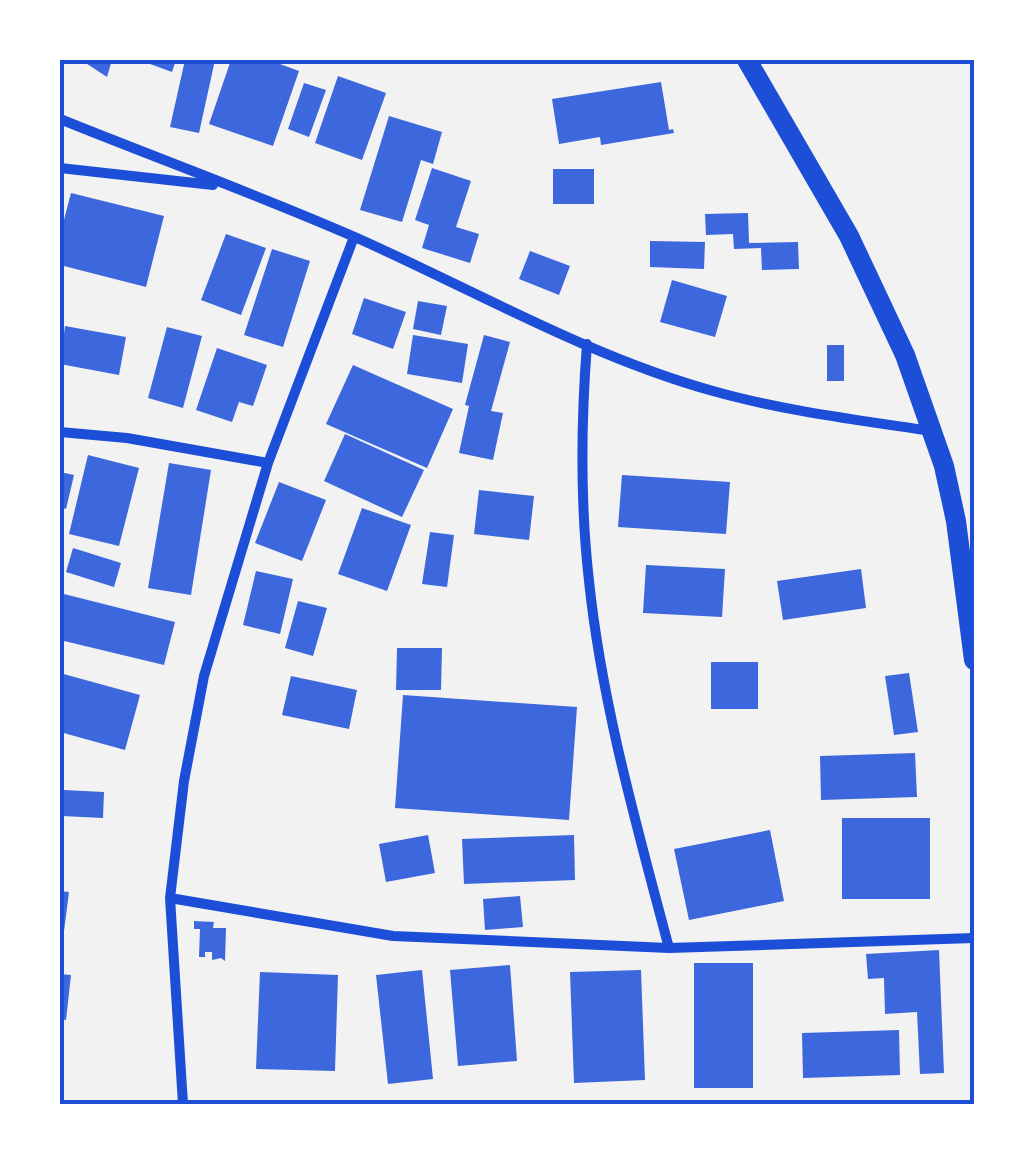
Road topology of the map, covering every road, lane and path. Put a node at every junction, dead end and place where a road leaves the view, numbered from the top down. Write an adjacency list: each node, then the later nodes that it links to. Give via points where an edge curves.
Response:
1 (747, 60): 7 (main road, via 849,236)
2 (60, 119): 4 (street)
3 (60, 168): 4 (street)
4 (229, 187): 5 (street)
5 (354, 237): 6 (street); 9 (street)
6 (587, 344): 7 (street, via 713,391); 13 (street, via 582,410 589,580 624,776)
7 (933, 431): 10 (main road, via 956,521)
8 (60, 432): 9 (street)
9 (268, 462): 11 (street, via 204,676)
10 (974, 660)
11 (170, 898): 13 (street, via 392,936); 14 (street)
12 (974, 938): 13 (street)
13 (669, 948)
14 (182, 1104)

